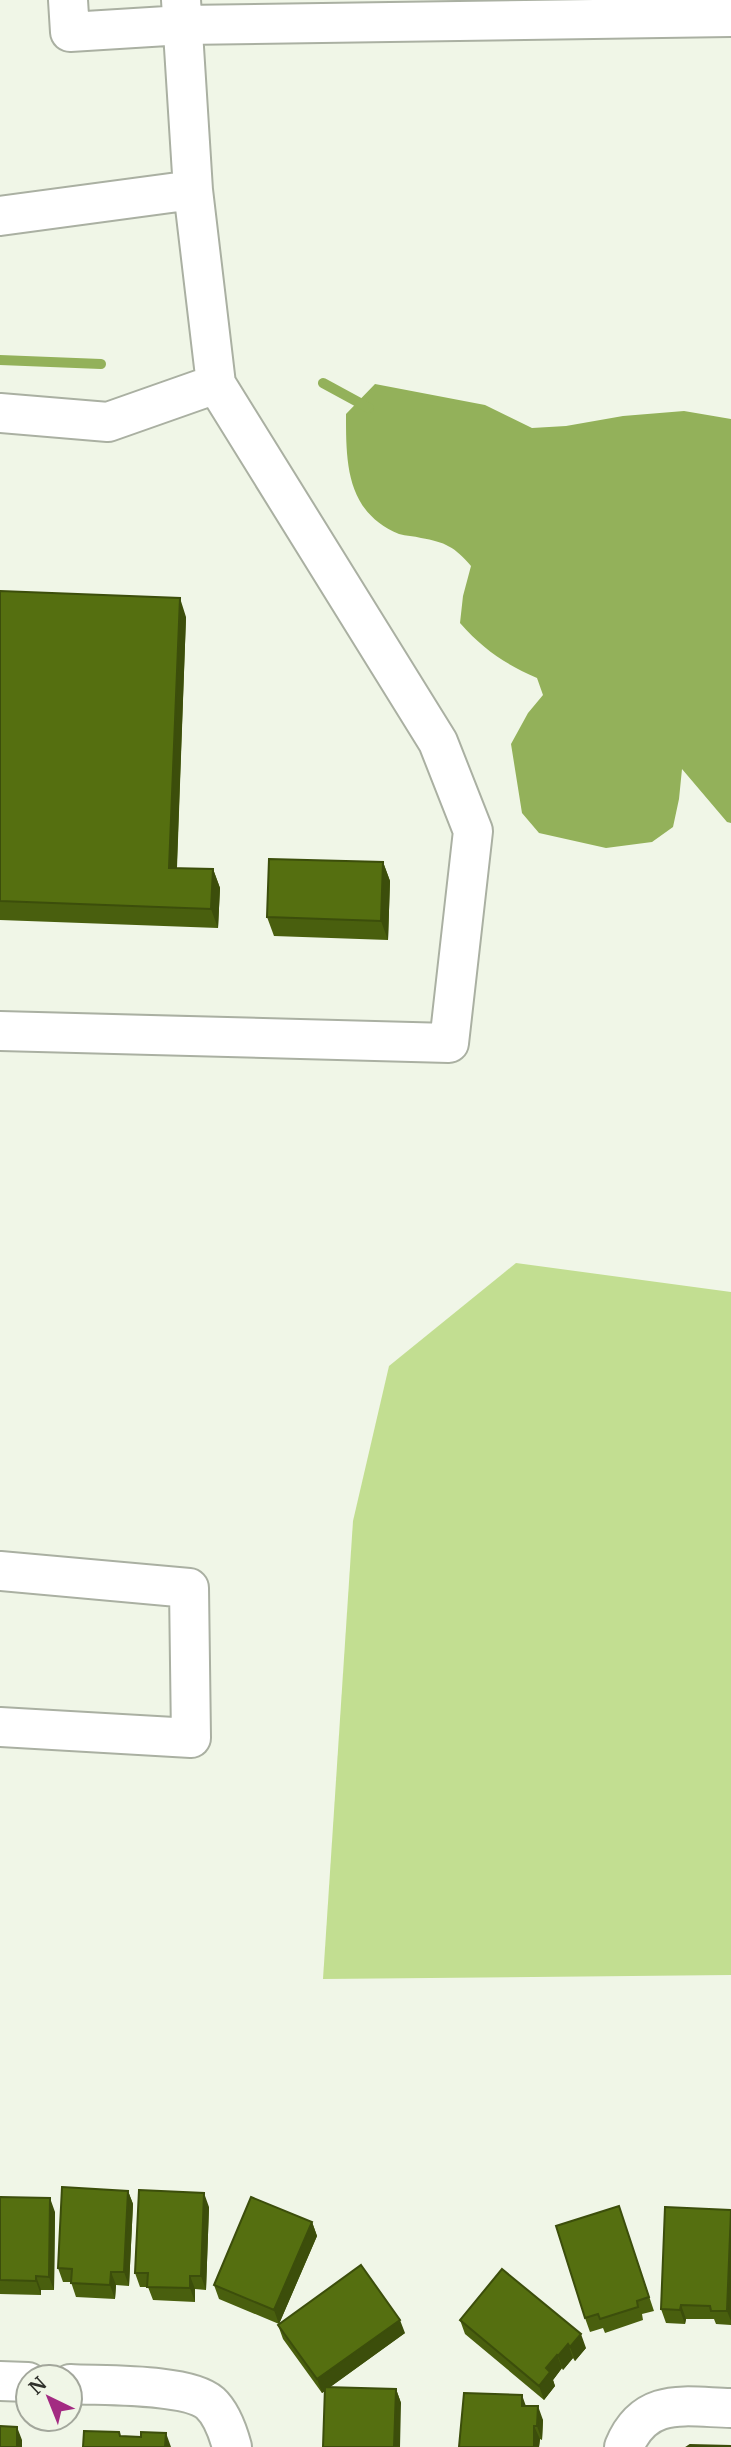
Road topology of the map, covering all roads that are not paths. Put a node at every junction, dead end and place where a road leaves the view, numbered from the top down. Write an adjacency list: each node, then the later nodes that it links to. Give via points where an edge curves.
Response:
1 (68, 0): 2 (street, via 69,32)
2 (182, 13): 3 (street); 4 (street)
3 (731, 17)
4 (192, 190): 5 (street); 6 (street)
5 (0, 216)
6 (216, 384): 7 (street, via 108,422); 8 (street, via 438,742 473,831 449,1043)
7 (0, 414)
8 (0, 1031)
9 (0, 1571): 10 (street, via 188,1588 191,1738)
10 (0, 1727)
11 (84, 2385): 13 (street, via 194,2394 210,2403 229,2432)
12 (731, 2408): 14 (street, via 670,2406 655,2410 639,2421)
13 (232, 2447)
14 (624, 2447)

